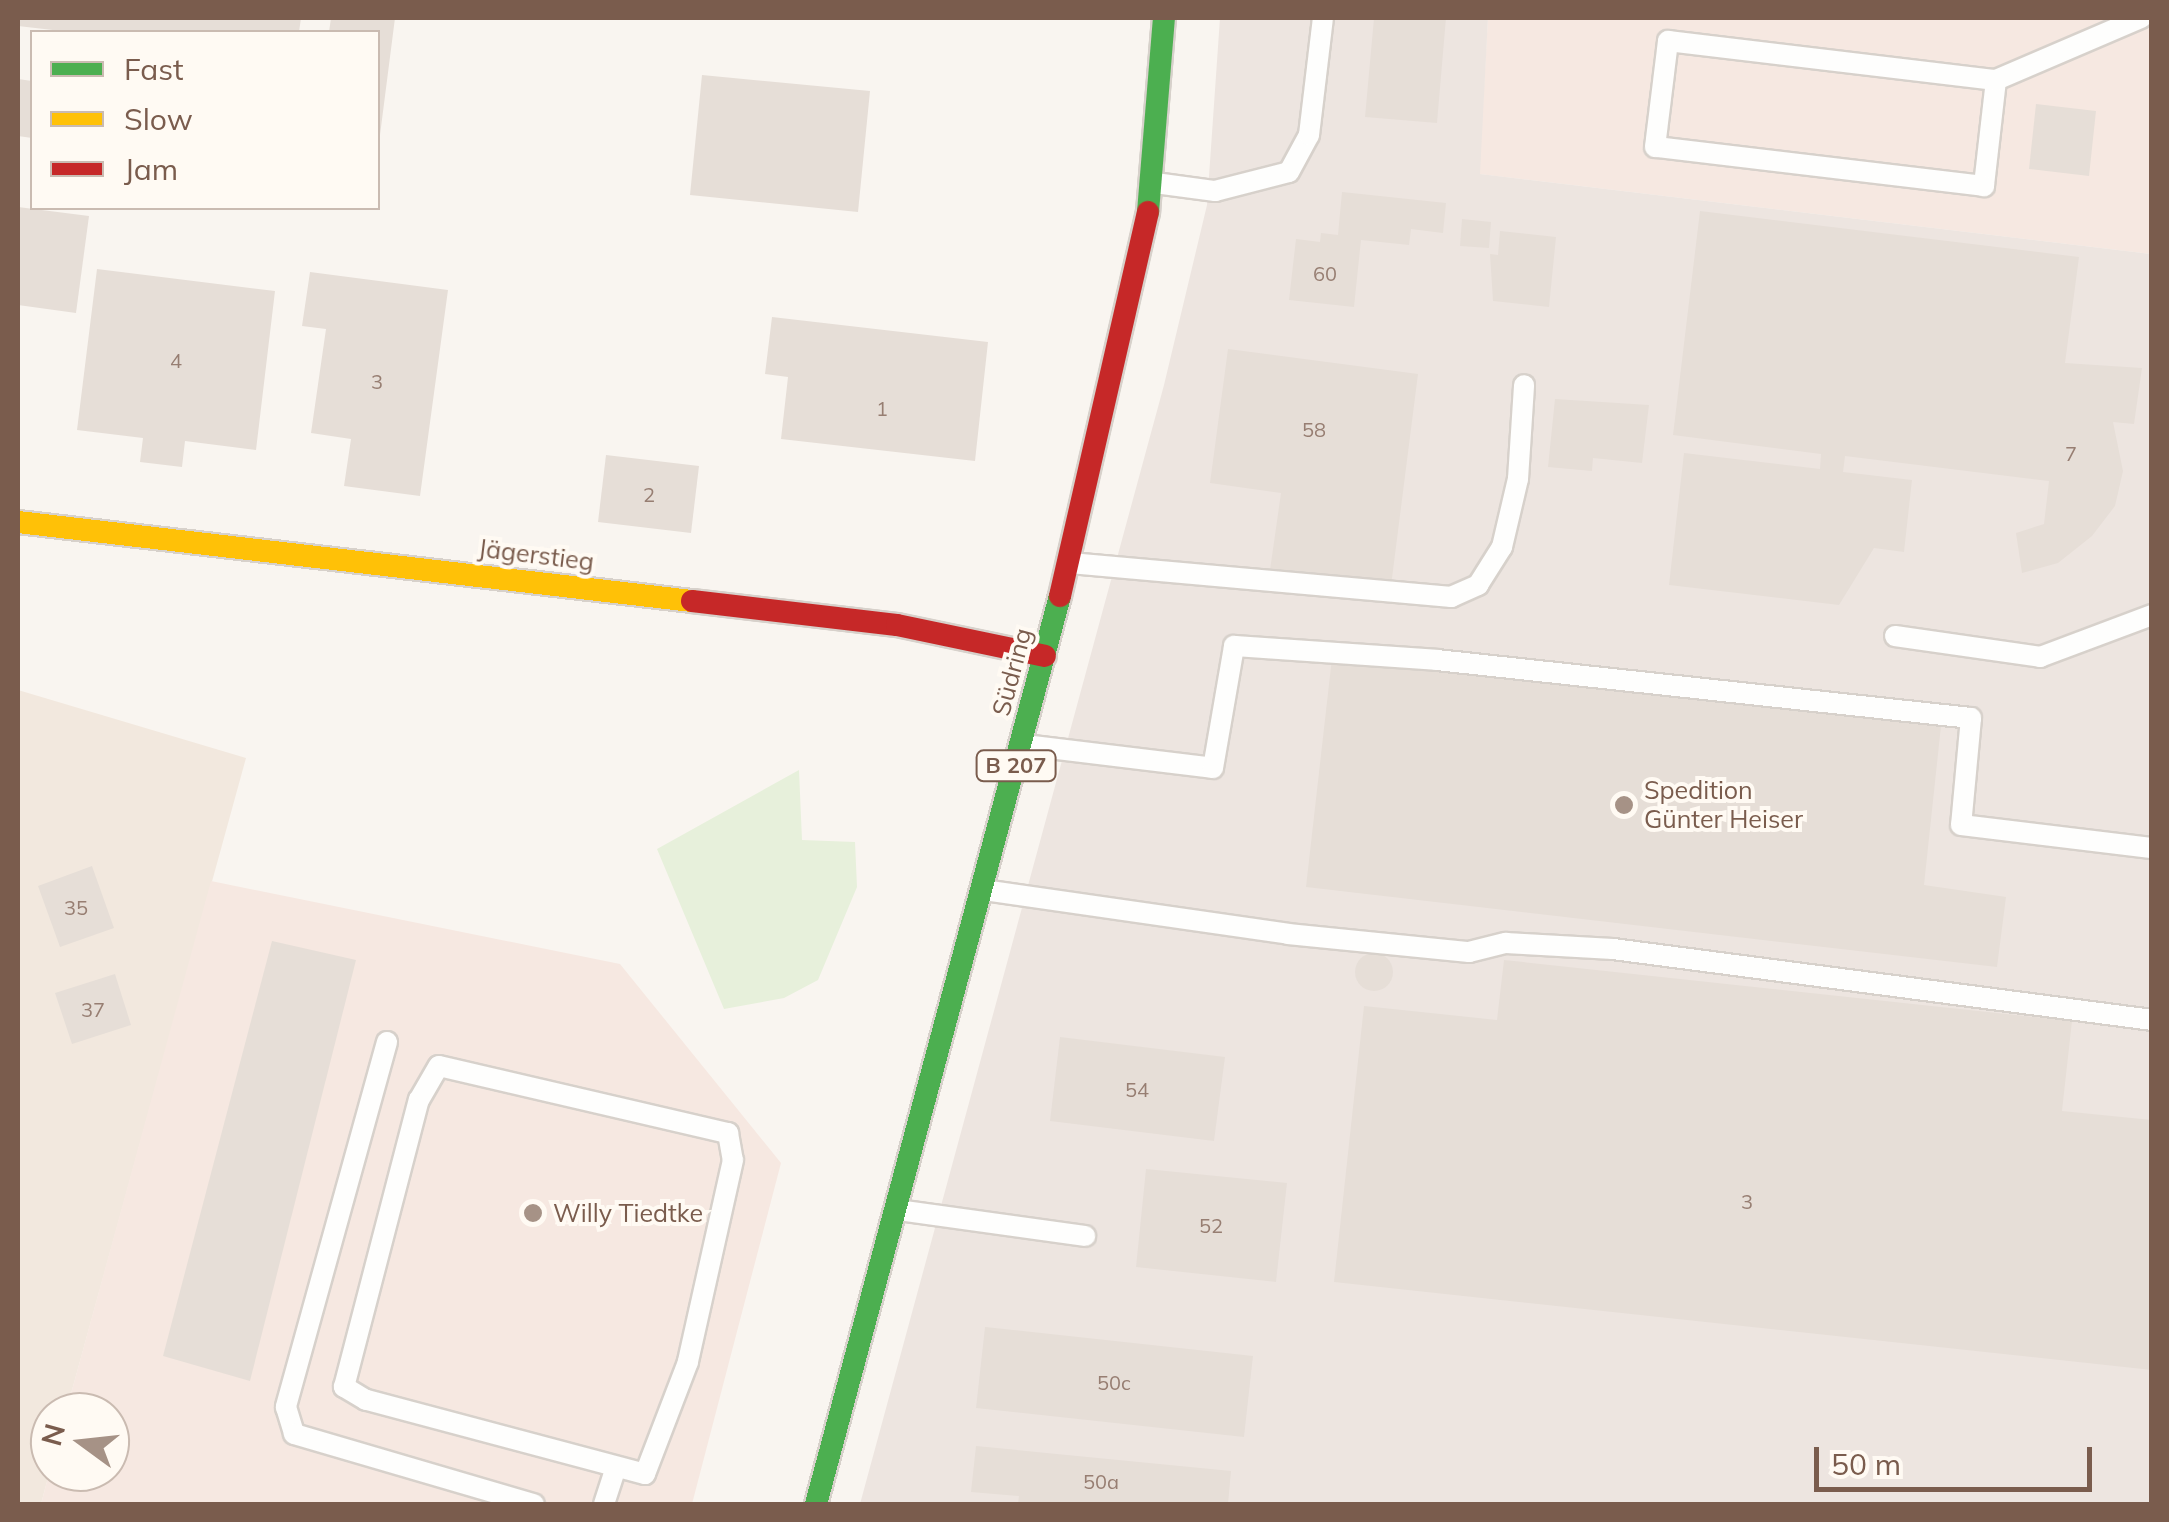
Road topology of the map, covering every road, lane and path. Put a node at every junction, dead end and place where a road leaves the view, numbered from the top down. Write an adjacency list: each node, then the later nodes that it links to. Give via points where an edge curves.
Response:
1 (1164, 18): 5 (main road, Südring / B 207)
2 (1324, 18): 5 (lane, via 1310,134 1289,172 1215,191)
3 (2141, 18): 4 (lane)
4 (1996, 80): 4 (lane, via 1668,41 1655,147 1984,186)
5 (1153, 183): 8 (main road, Südring / B 207)
6 (1524, 385): 8 (lane, via 1518,479 1502,547 1478,585 1451,596)
7 (18, 522): 11 (main road, Jägerstieg, via 897,625)
8 (1068, 563): 11 (main road, Südring / B 207)
9 (2152, 615): 10 (lane, via 2040,657)
10 (1895, 636)
11 (1045, 656): 12 (main road, Südring / B 207)
12 (1022, 745): 13 (lane, via 1213,768 1234,646 1437,660 1970,718 1960,824); 14 (main road, Südring / B 207)
13 (2152, 848)
14 (982, 890): 15 (lane, via 1288,934 1469,952 1506,943 1612,949); 17 (main road, Südring / B 207)
15 (2152, 1020)
16 (387, 1042): 20 (lane, via 286,1406 294,1434)
17 (896, 1210): 18 (lane); 22 (main road, Südring / B 207)
18 (1085, 1236)
19 (616, 1468): 19 (lane, via 645,1474 688,1362 733,1160 728,1133 438,1066 419,1100 344,1387 366,1400); 21 (lane)
20 (534, 1504)
21 (604, 1504)
22 (816, 1504)

